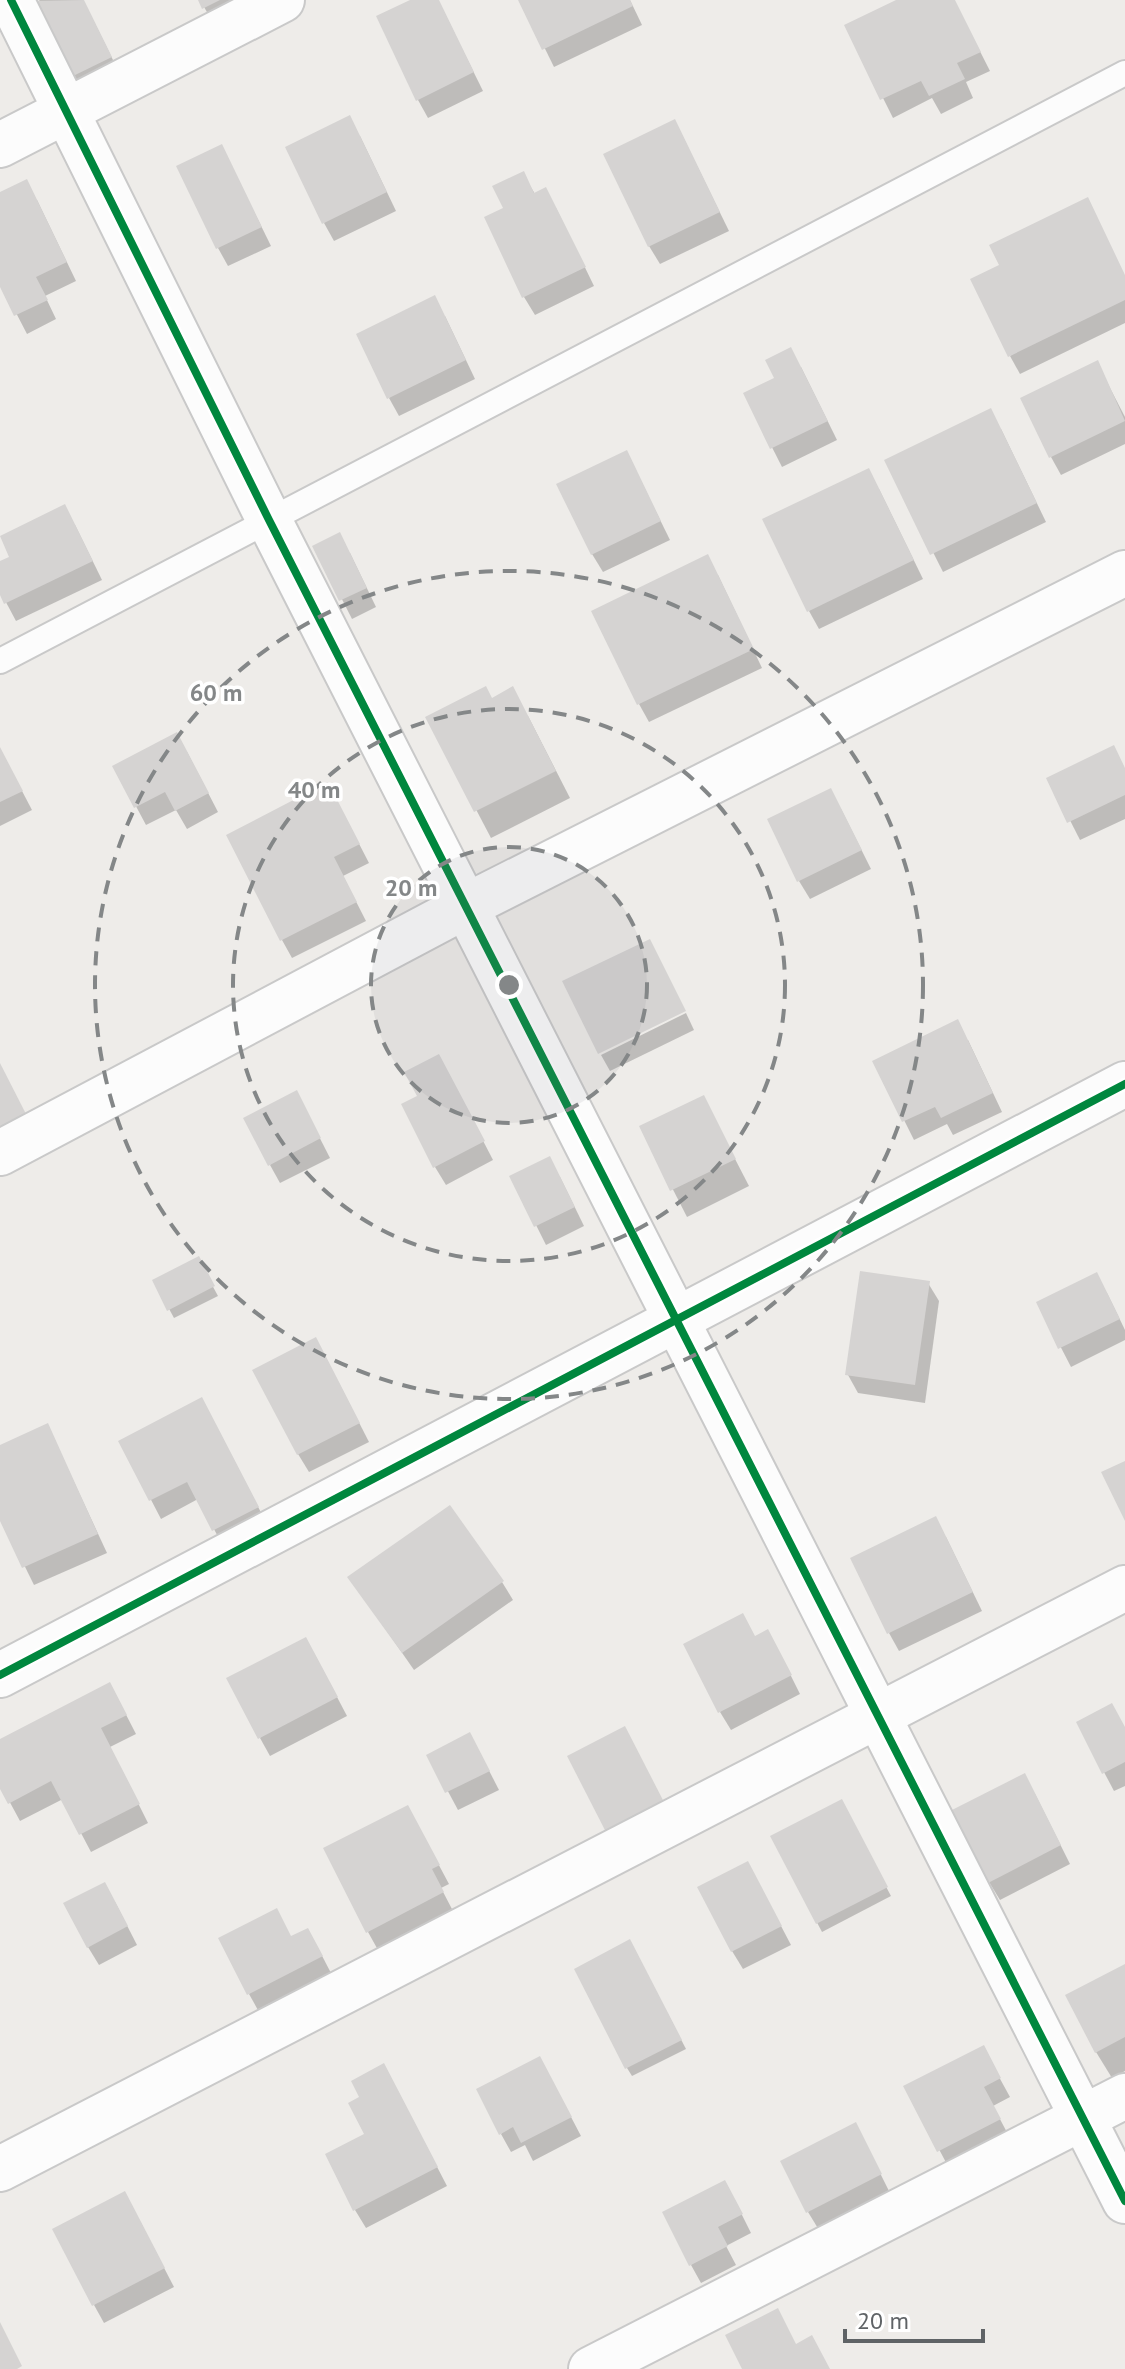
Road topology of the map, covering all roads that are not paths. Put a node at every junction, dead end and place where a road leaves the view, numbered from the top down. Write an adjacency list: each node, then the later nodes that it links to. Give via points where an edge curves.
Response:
1 (11, 0): 4 (street)
2 (282, 0): 4 (street)
3 (1125, 73): 6 (lane)
4 (67, 111): 5 (street); 6 (street)
5 (0, 145)
6 (269, 520): 8 (lane); 9 (street)
7 (1125, 573): 9 (street)
8 (0, 661)
9 (466, 906): 11 (street); 12 (street)
10 (1125, 1084): 12 (street)
11 (0, 1153)
12 (675, 1318): 14 (street); 15 (street)
13 (1125, 1588): 15 (street)
14 (0, 1675)
15 (881, 1715): 17 (street); 18 (street)
16 (1125, 2096): 17 (street)
17 (1085, 2116): 19 (street); 20 (street)
18 (0, 2169)
19 (1125, 2201)
20 (591, 2369)

